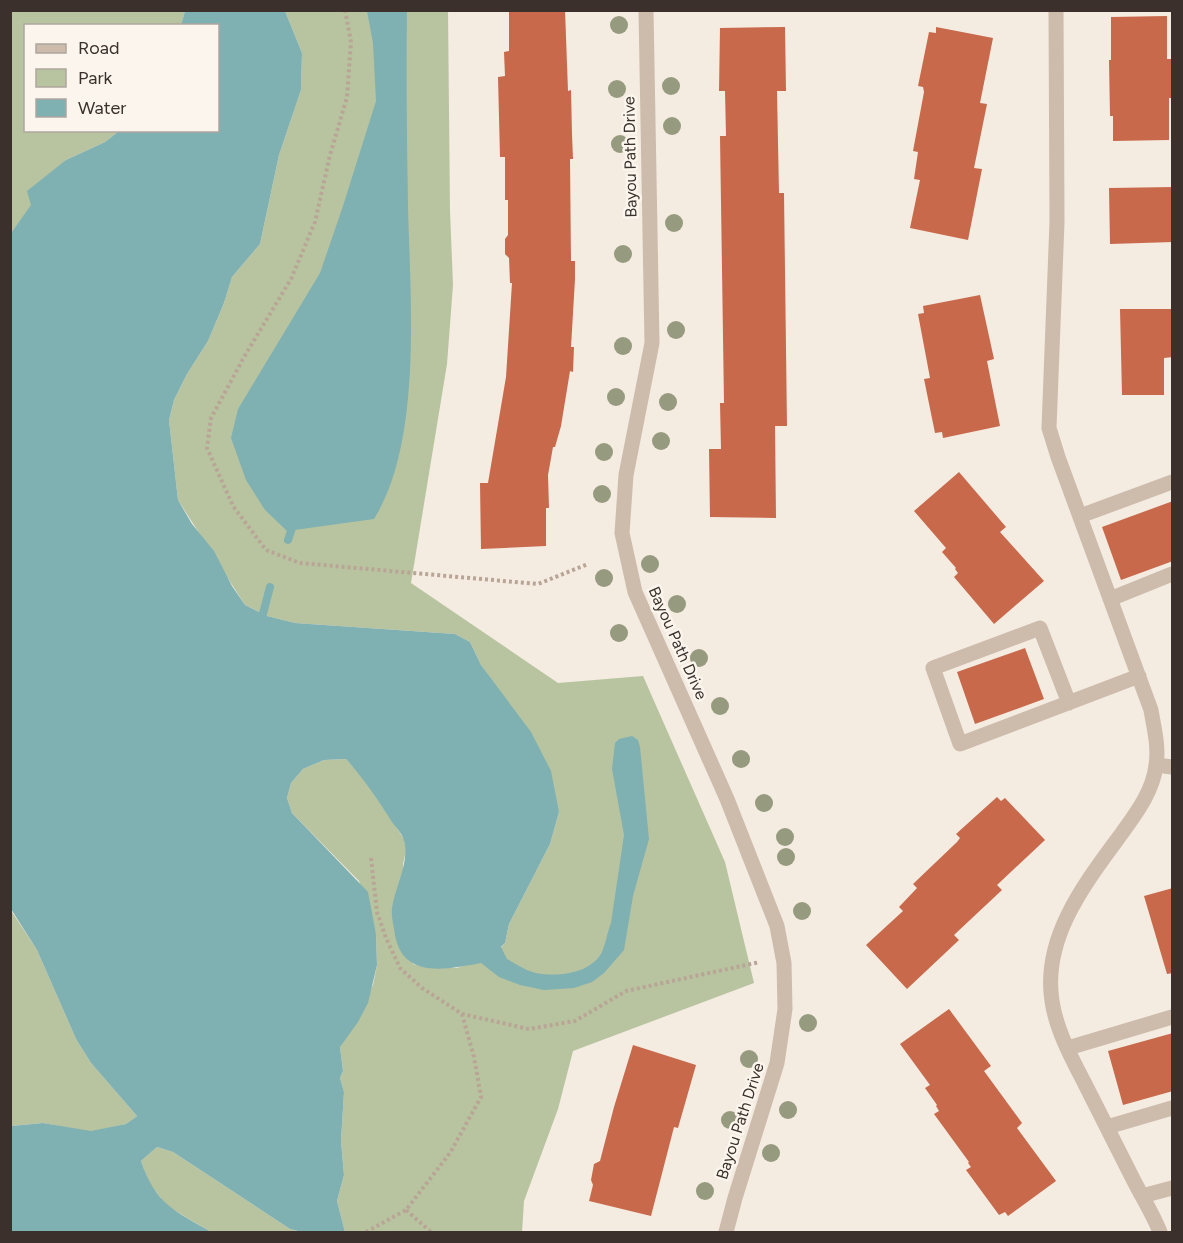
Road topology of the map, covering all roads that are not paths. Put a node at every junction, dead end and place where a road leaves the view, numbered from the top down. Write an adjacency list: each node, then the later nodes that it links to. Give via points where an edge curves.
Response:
1 (646, 10): 17 (street, Bayou Path Drive, via 652,343 626,475 622,533 634,591 727,799 777,926 784,963 785,1009 777,1063)
2 (1056, 10): 4 (street, via 1057,222 1049,428)
3 (1173, 482): 4 (street)
4 (1080, 516): 6 (street)
5 (1173, 574): 6 (street)
6 (1110, 598): 7 (street)
7 (1139, 676): 8 (street); 9 (street, via 1151,710)
8 (1069, 703): 8 (street, via 960,744 933,668 1040,628)
9 (1156, 765): 10 (street); 12 (street, via 1140,808 1090,876 1066,917 1056,947 1052,1001)
10 (1173, 767)
11 (1173, 1017): 12 (street)
12 (1068, 1048): 14 (street)
13 (1173, 1108): 14 (street)
14 (1107, 1127): 16 (street)
15 (1173, 1188): 16 (street)
16 (1142, 1196): 18 (street)
17 (726, 1233)
18 (1160, 1233)

